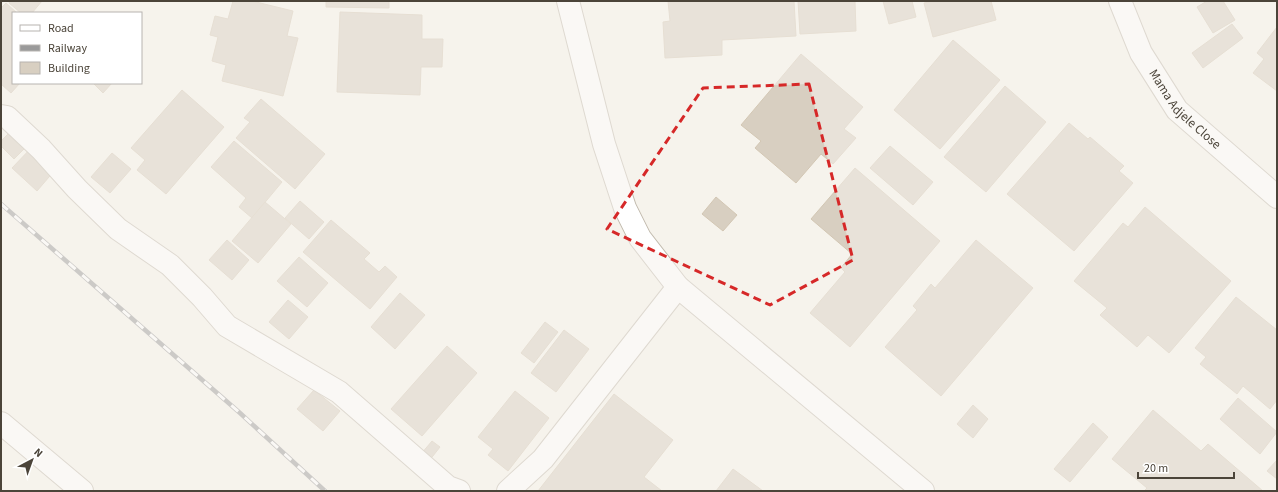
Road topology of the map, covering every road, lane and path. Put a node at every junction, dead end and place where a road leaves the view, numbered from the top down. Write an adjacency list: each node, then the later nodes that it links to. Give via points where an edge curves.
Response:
1 (568, 1): 5 (street, via 604,144 626,208 640,238)
2 (1120, 1): 4 (street, Mama Adjele Close, via 1141,53 1177,110)
3 (1, 116): 8 (street, via 7,117 41,149 118,229 170,265 227,326 339,392 448,487)
4 (1277, 198)
5 (678, 287): 9 (street, via 543,459); 10 (street)
6 (1, 423): 7 (street)
7 (82, 491)
8 (459, 491)
9 (508, 491)
10 (922, 491)

